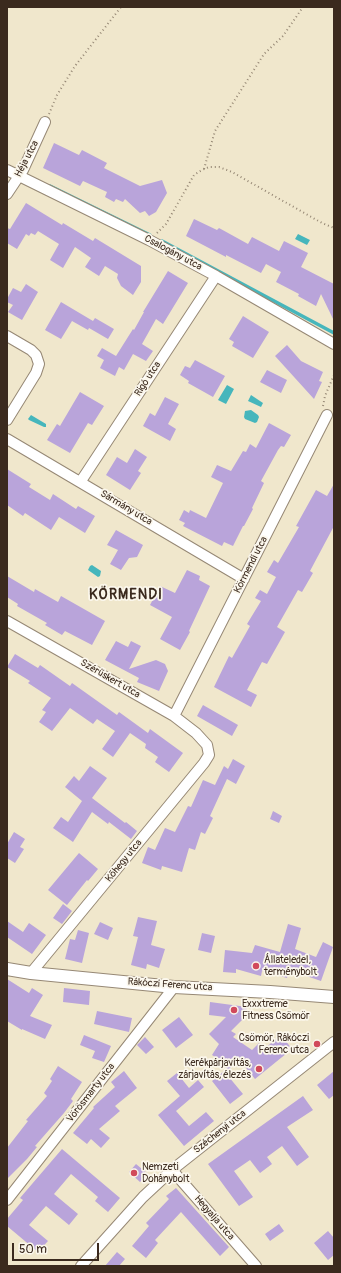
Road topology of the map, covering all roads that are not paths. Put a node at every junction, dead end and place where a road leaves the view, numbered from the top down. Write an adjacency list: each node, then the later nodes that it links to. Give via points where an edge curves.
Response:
1 (45, 122): 3 (street, Héja utca)
2 (7, 170): 3 (street, Csalogány utca)
3 (19, 176): 4 (street, Héja utca); 5 (street, Csalogány utca, via 150,240)
4 (7, 194)
5 (216, 276): 7 (street, Csalogány utca); 11 (street, Rigó utca)
6 (7, 336): 9 (street, via 31,350 39,364)
7 (334, 344)
8 (327, 415): 12 (street, Körmendi utca)
9 (7, 420)
10 (7, 439): 11 (street, Sármány utca)
11 (81, 482): 12 (street, Sármány utca)
12 (244, 579): 14 (street, Körmendi utca)
13 (7, 621): 14 (street, Szérűskert utca)
14 (174, 716): 15 (street, Szérűskert utca)
15 (207, 745): 17 (street, Kőhegy utca, via 209,755 206,760)
16 (7, 969): 17 (street, Rákóczi Ferenc utca)
17 (31, 973): 18 (street, Rákóczi Ferenc utca)
18 (174, 986): 19 (street, Rákóczi Ferenc utca); 22 (street, Vörösmarty utca)
19 (334, 997)
20 (334, 1042): 21 (street, Széchenyi utca)
21 (172, 1170): 23 (street, Széchenyi utca, via 143,1197); 24 (street, Hegyalja utca)
22 (7, 1200)
23 (81, 1266)
24 (256, 1266)

